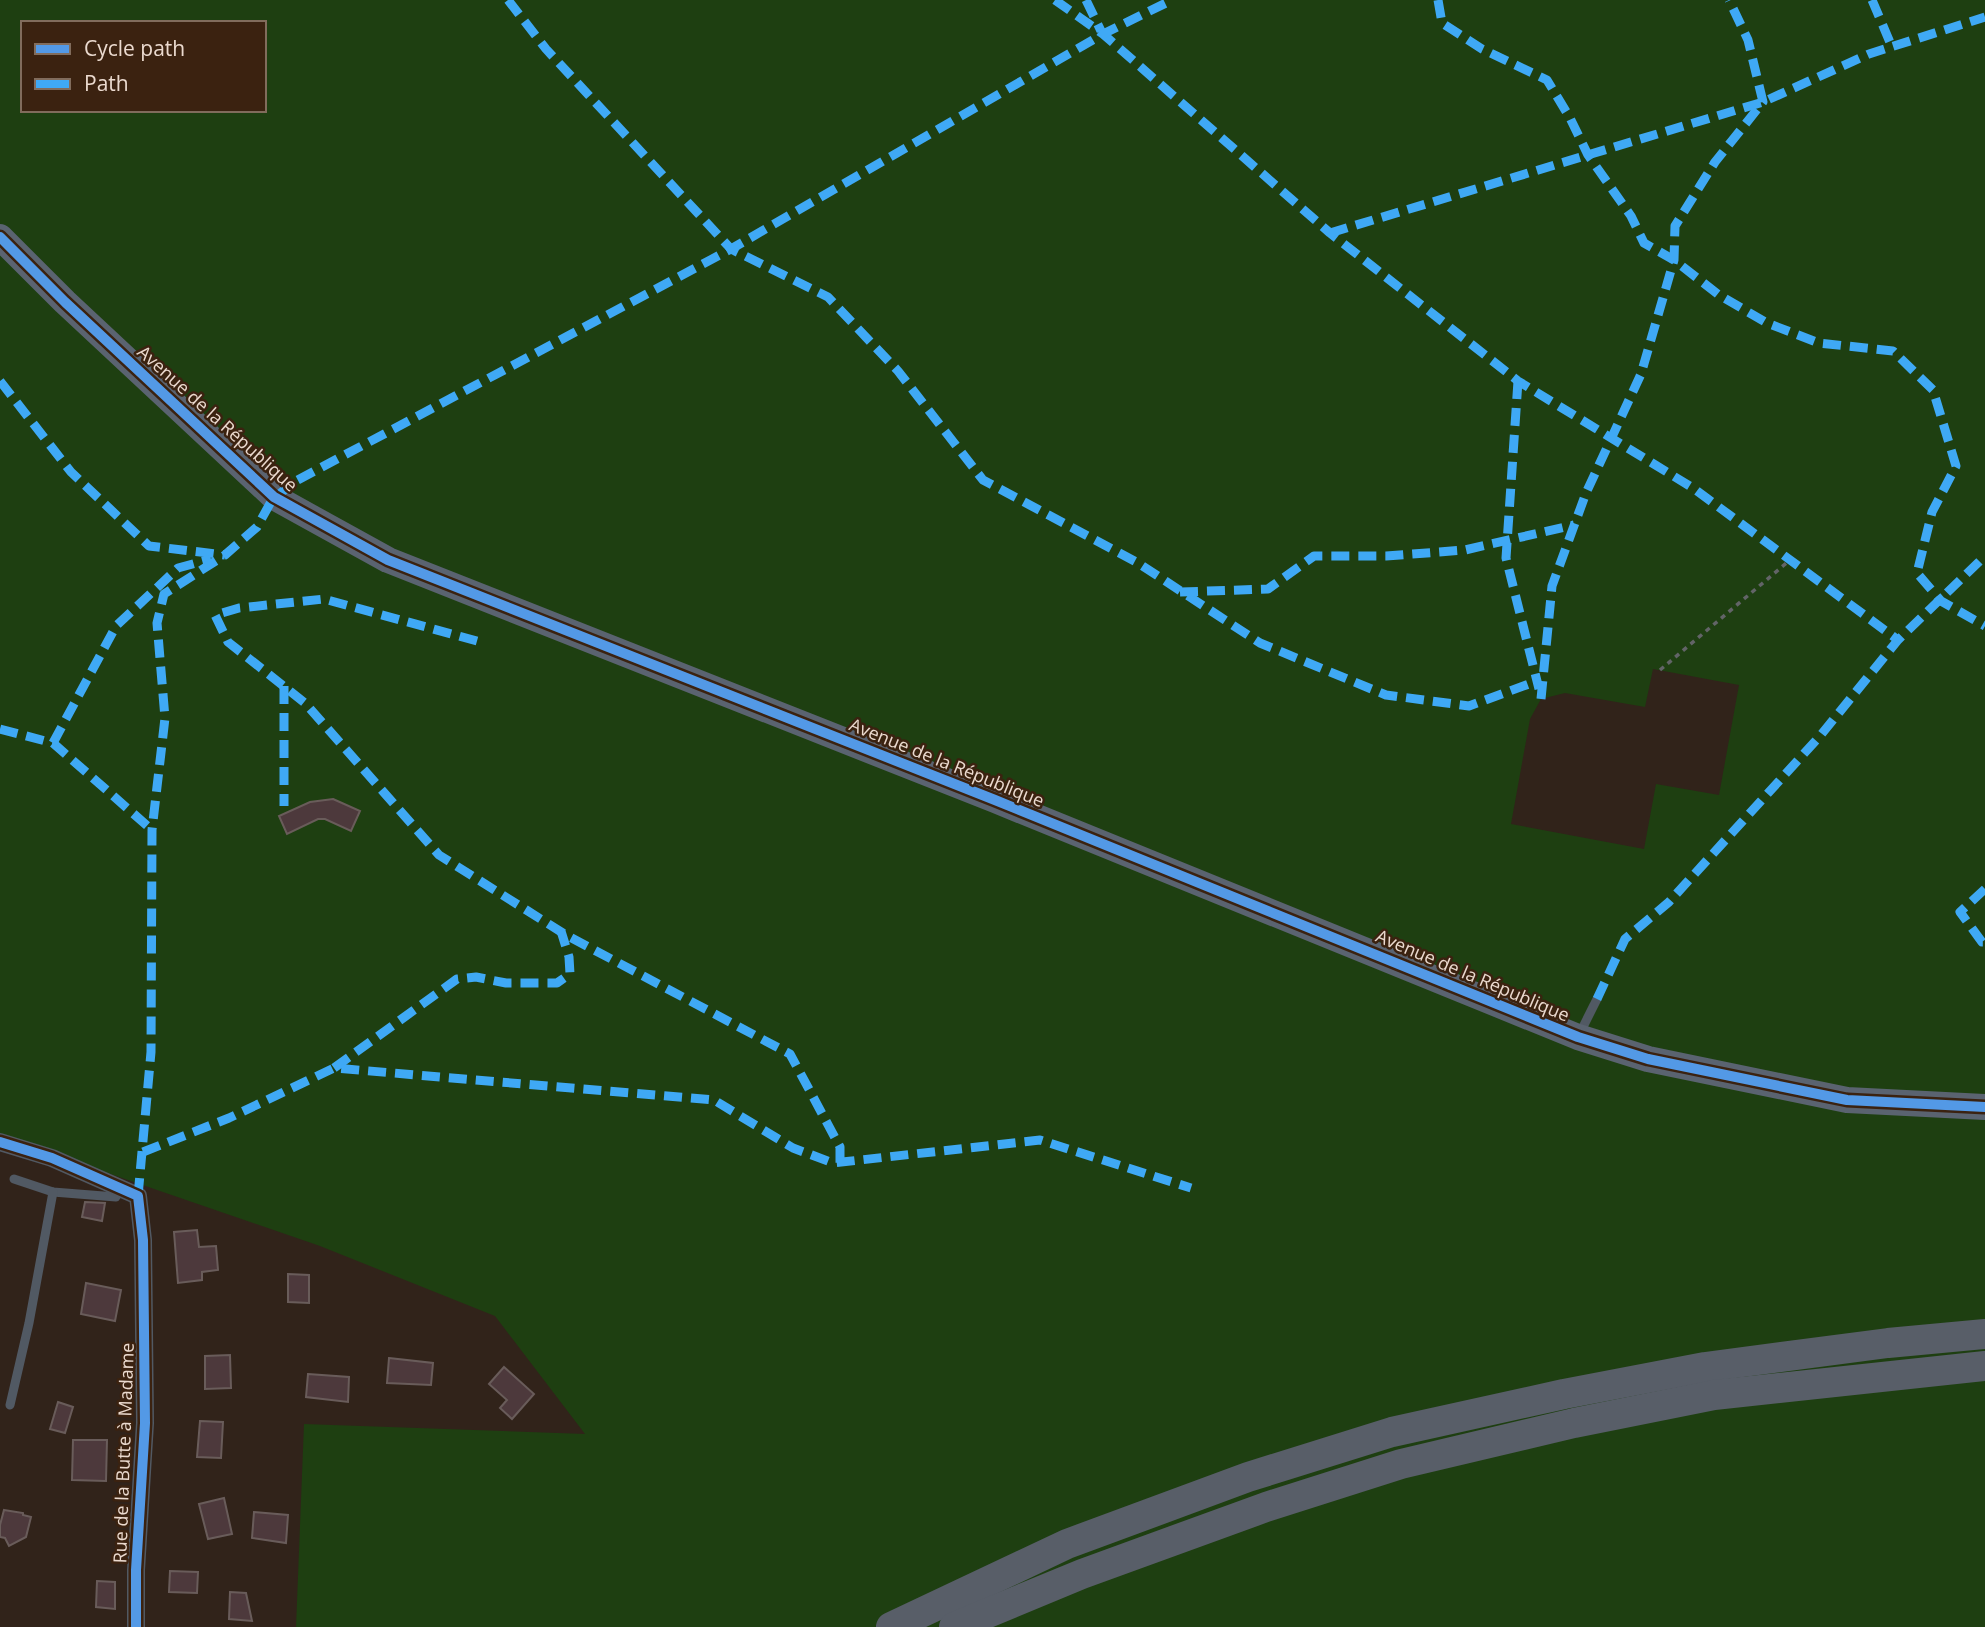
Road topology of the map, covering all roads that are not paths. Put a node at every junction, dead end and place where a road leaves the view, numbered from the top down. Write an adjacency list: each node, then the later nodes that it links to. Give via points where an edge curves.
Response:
1 (0, 237): 3 (main road, Avenue de la République, via 274,497 388,560)
2 (1597, 999): 3 (lane)
3 (1578, 1037): 4 (main road, Avenue de la République, via 1648,1059 1847,1100)
4 (1985, 1107)
5 (0, 1142): 7 (street, via 52,1158)
6 (14, 1179): 8 (lane)
7 (120, 1188): 8 (lane, via 116,1197); 12 (street, Rue de la Butte à Madame, via 138,1196 143,1240 145,1423)
8 (53, 1192): 11 (lane)
9 (1985, 1334): 13 (highway, via 1705,1367 1392,1432 1248,1477 1067,1545)
10 (1985, 1366): 14 (highway, via 1714,1395 1401,1464 1108,1564)
11 (10, 1405)
12 (136, 1627)
13 (891, 1627)
14 (954, 1627)

